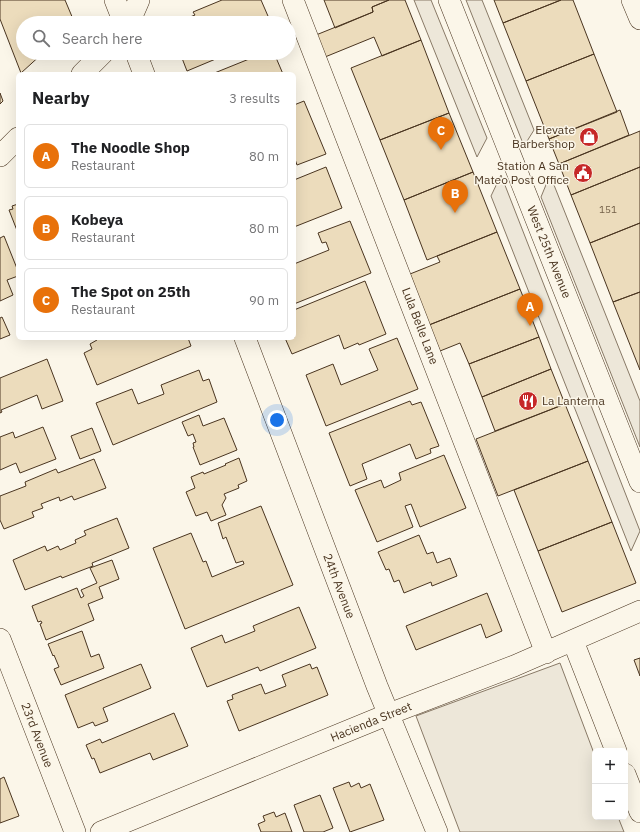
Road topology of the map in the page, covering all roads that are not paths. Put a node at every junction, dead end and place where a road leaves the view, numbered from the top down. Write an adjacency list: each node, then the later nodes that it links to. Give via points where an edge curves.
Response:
1 (115, 0): 6 (street)
2 (139, 0): 7 (street)
3 (293, 0): 20 (street, Lula Belle Lane)
4 (449, 0): 16 (street, West 25th Avenue)
5 (632, 0): 8 (street)
6 (121, 16)
7 (132, 16)
8 (640, 19)
9 (96, 60): 11 (street)
10 (139, 60): 12 (street)
11 (84, 72)
12 (143, 72)
13 (16, 140): 14 (street)
14 (0, 156)
15 (246, 340): 21 (street, 24th Avenue)
16 (640, 482)
17 (640, 611): 19 (street, Hacienda Street)
18 (0, 639): 25 (street, 23rd Avenue)
19 (573, 641): 20 (street, Hacienda Street); 22 (street)
20 (546, 653): 21 (street, Hacienda Street)
21 (389, 714): 26 (street, Hacienda Street); 27 (street, 24th Avenue)
22 (615, 748)
23 (628, 782): 24 (street)
24 (640, 812)
25 (75, 832)
26 (101, 832)
27 (437, 832)

